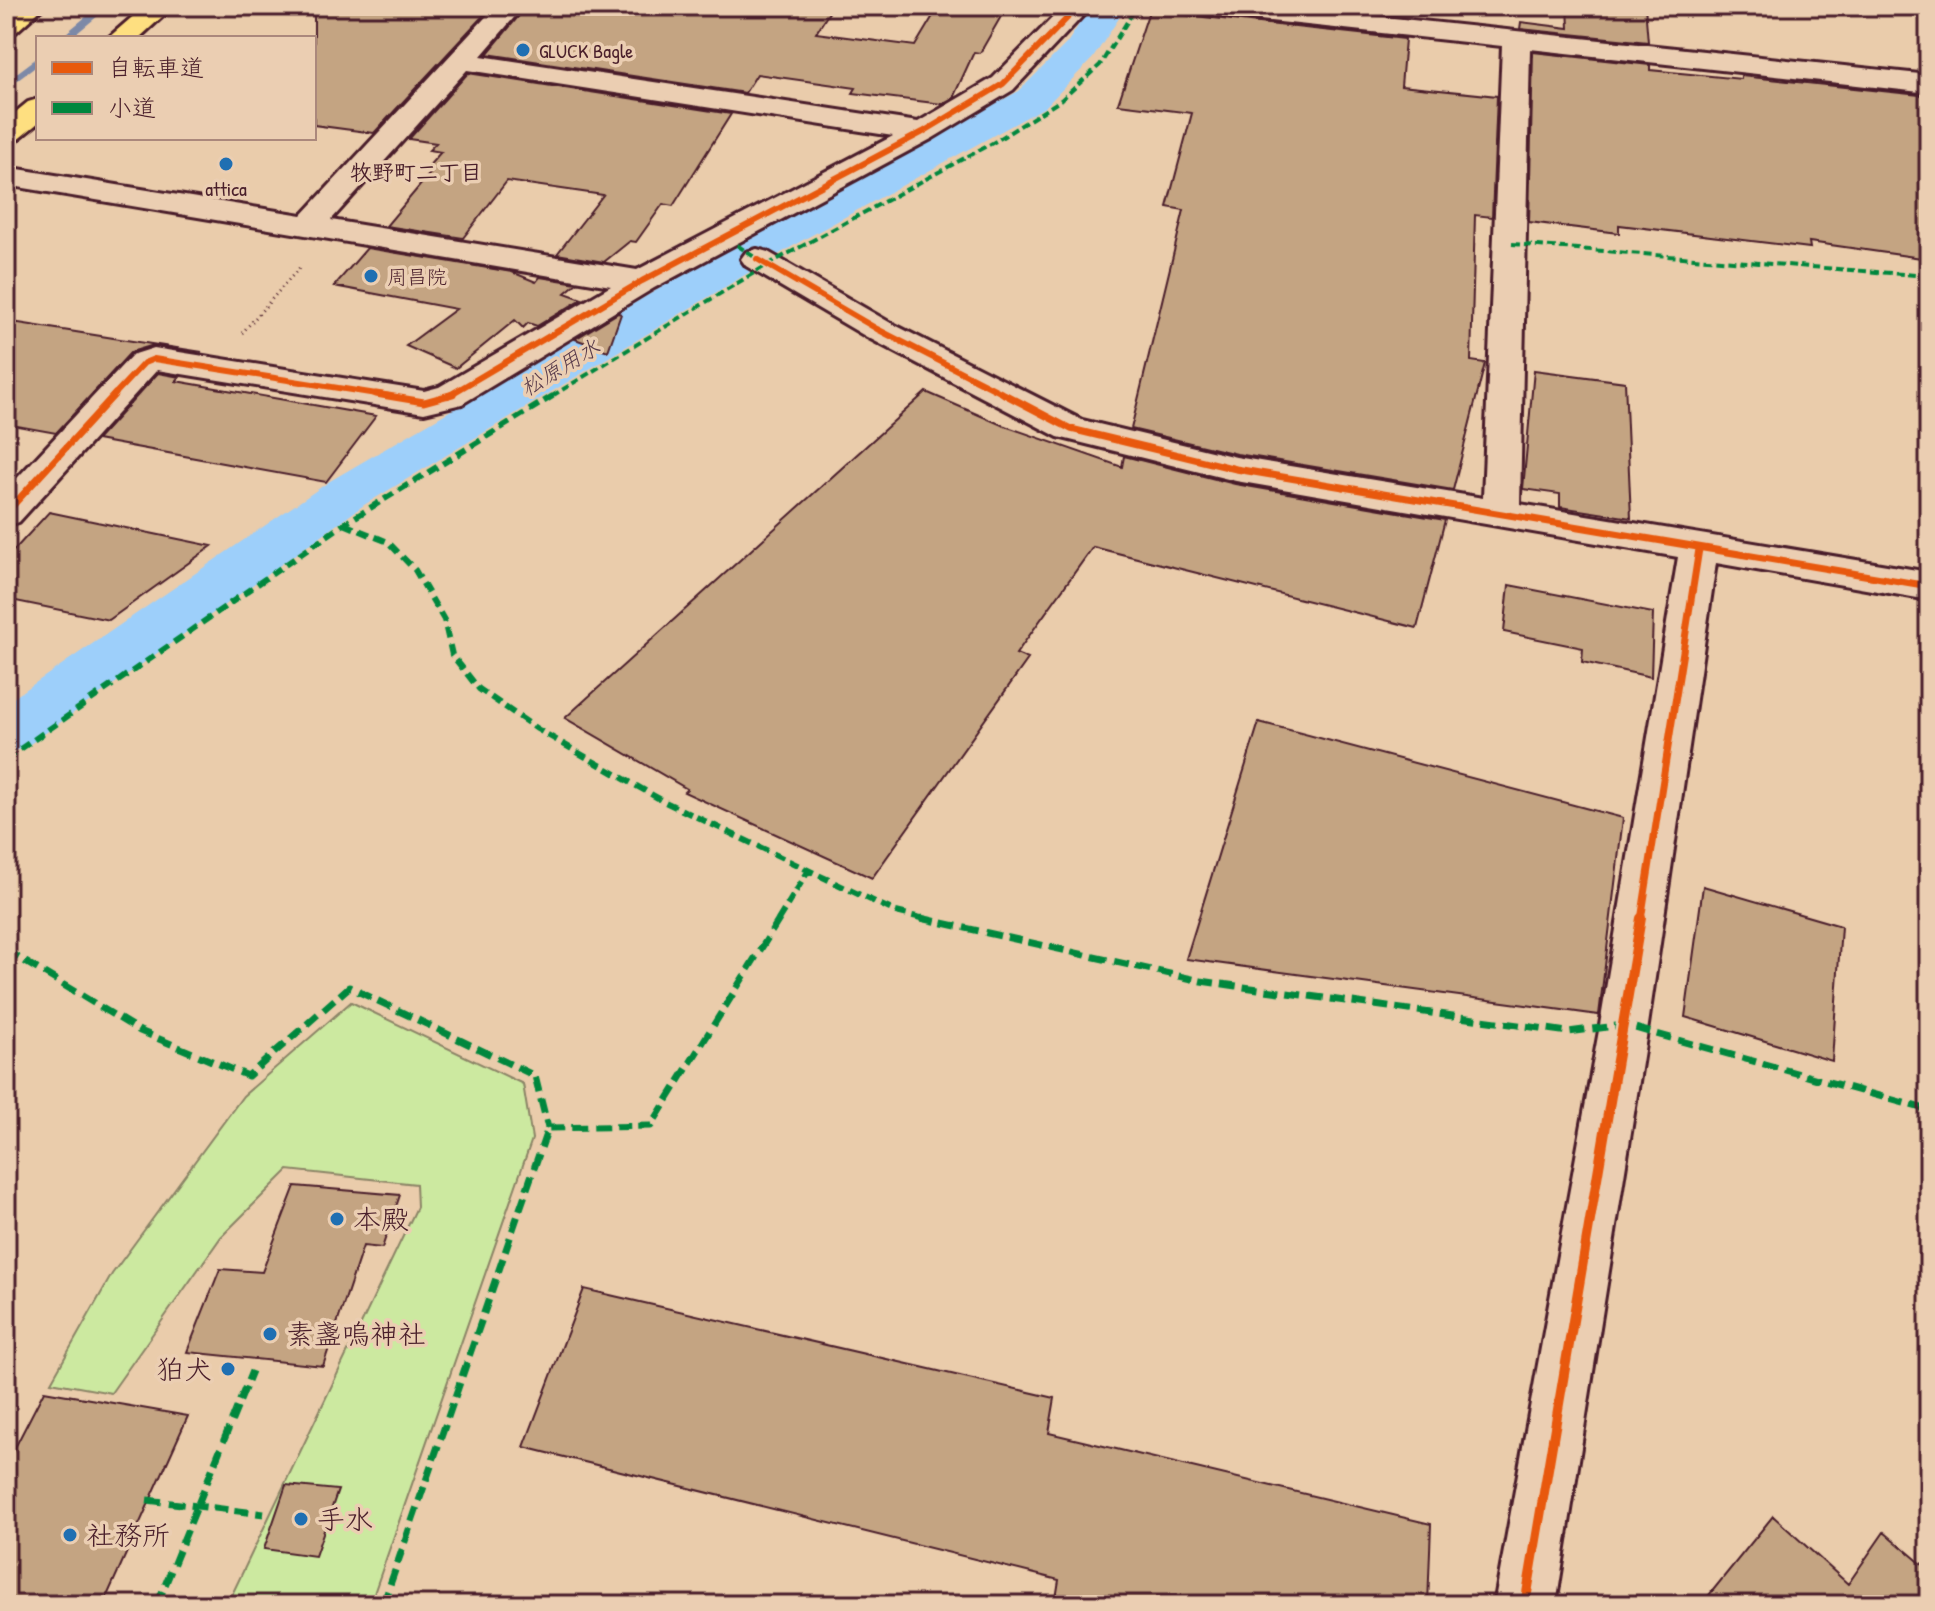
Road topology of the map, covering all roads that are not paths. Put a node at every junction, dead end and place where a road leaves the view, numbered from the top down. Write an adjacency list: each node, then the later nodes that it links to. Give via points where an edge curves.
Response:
1 (32, 6): 6 (highway)
2 (161, 6): 7 (highway)
3 (511, 6): 9 (street)
4 (1079, 6): 12 (street, via 1003,84)
5 (1205, 6): 8 (street)
6 (6, 26)
7 (124, 36)
8 (1516, 41): 10 (street); 19 (street)
9 (461, 61): 12 (street); 15 (street)
10 (1929, 84)
11 (36, 110): 13 (highway)
12 (923, 132): 16 (street)
13 (6, 135)
14 (6, 176): 15 (street)
15 (321, 228): 17 (street)
16 (740, 247): 17 (street); 19 (street, via 877,329 1071,429 1236,469)
17 (642, 281): 18 (street, via 438,401 166,359 144,363)
18 (6, 513)
19 (1501, 516): 20 (street)
20 (1699, 549): 21 (street); 22 (street)
21 (1929, 586)
22 (1525, 1605)

